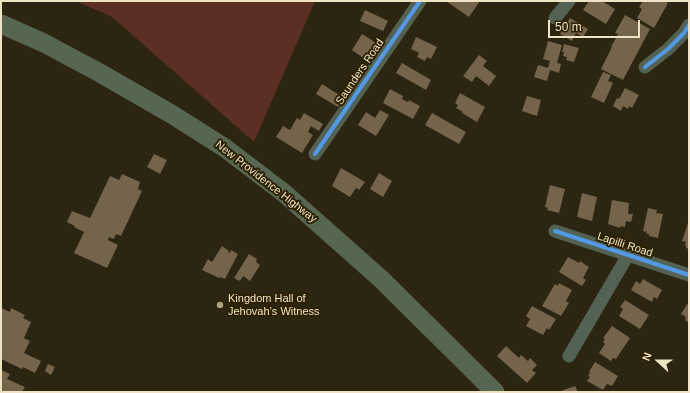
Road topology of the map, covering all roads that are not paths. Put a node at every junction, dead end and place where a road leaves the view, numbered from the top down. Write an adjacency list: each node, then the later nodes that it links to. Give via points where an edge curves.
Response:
1 (420, 1): 7 (street, Saunders Road)
2 (569, 1): 3 (street)
3 (555, 18)
4 (1, 24): 12 (highway, New Providence Highway, via 44,42 100,72 225,148 284,193 381,278)
5 (689, 25): 6 (street, via 668,49)
6 (645, 67)
7 (315, 154)
8 (554, 232): 9 (street, Lapilli Road)
9 (628, 255): 10 (street, Lapilli Road); 11 (street)
10 (689, 275)
11 (569, 356)
12 (495, 392)

